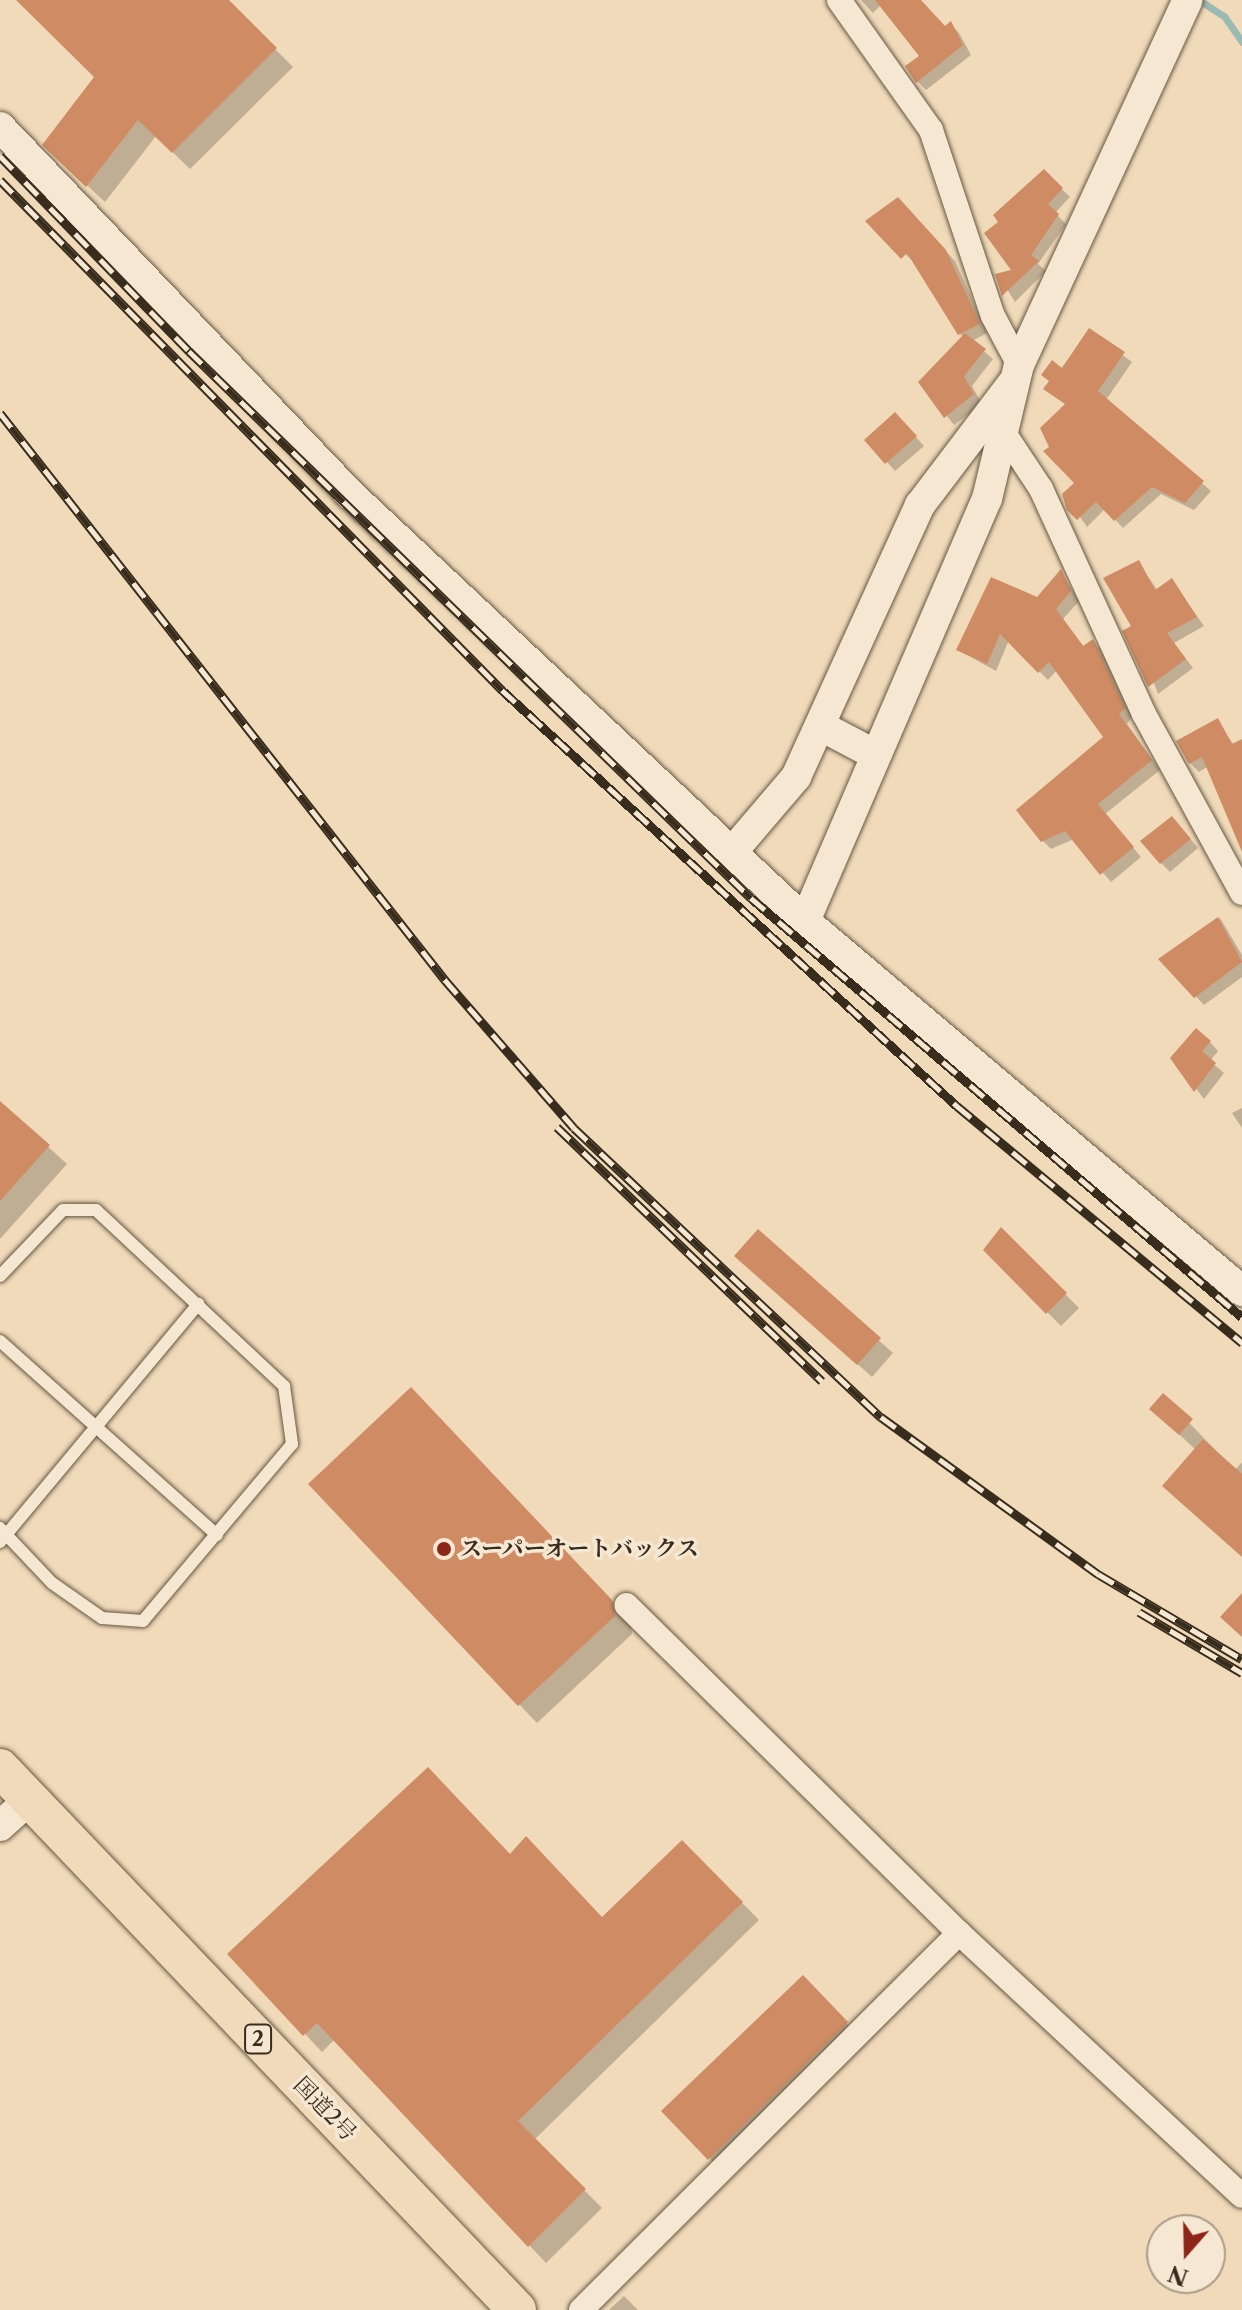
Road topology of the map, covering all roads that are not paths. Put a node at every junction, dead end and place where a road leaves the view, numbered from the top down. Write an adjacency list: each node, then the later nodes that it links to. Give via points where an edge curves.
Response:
1 (839, 0): 4 (street, via 931,130)
2 (1188, 0): 4 (street)
3 (0, 127): 8 (street, via 350,494)
4 (1016, 374): 5 (street); 6 (street, via 920,505)
5 (1002, 430): 7 (street, via 987,499); 9 (street, via 1041,489 1144,714)
6 (821, 726): 7 (street); 8 (street, via 796,777)
7 (876, 755): 10 (street)
8 (732, 852): 10 (street)
9 (1242, 893)
10 (805, 921): 12 (street)
11 (0, 1276): 13 (lane, via 63,1210 96,1210)
12 (1242, 1291)
13 (198, 1304): 15 (lane); 17 (lane, via 284,1386 292,1444)
14 (0, 1341): 15 (lane)
15 (95, 1429): 16 (lane); 17 (lane)
16 (2, 1535): 17 (lane, via 52,1583 102,1618 143,1621)
17 (217, 1535)
18 (626, 1605): 22 (street)
19 (0, 1768): 20 (highway, 国道2号 / 2)
20 (29, 1800): 21 (street); 24 (highway, 国道2号 / 2)
21 (0, 1826)
22 (959, 1933): 23 (street); 25 (street)
23 (1242, 2196)
24 (517, 2310)
25 (581, 2310)

